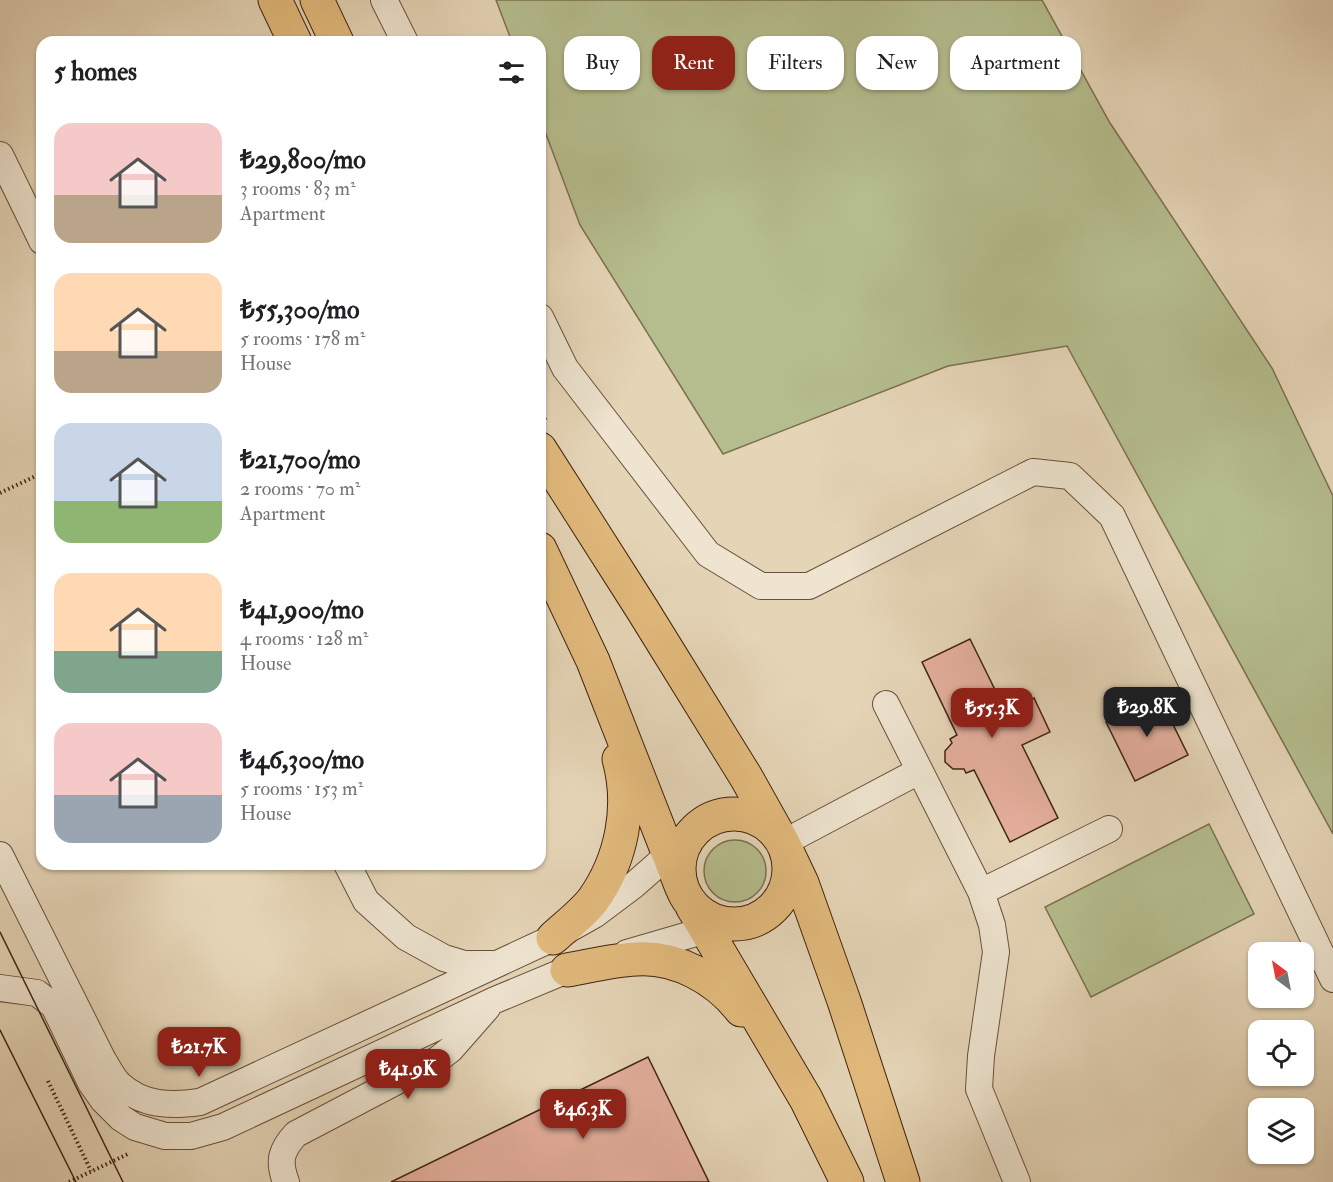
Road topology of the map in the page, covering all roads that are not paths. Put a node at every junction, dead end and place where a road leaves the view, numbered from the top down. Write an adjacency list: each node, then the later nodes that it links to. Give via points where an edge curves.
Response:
1 (275, 0): 4 (main road)
2 (316, 0): 5 (main road)
3 (384, 0): 6 (street)
4 (292, 36)
5 (334, 36)
6 (402, 36)
7 (0, 155): 8 (street)
8 (36, 229)
9 (546, 329): 25 (street, via 565,368 708,554 761,586 809,586 1032,472 1070,476 1112,516)
10 (546, 458): 16 (main road, via 746,777)
11 (546, 561): 12 (main road)
12 (594, 661): 17 (main road); 22 (main road, via 621,766 622,830 617,856 603,884 591,902)
13 (886, 704): 14 (street)
14 (920, 771): 16 (street); 20 (street)
15 (1109, 829): 20 (street)
16 (783, 843): 17 (main road, via 772,829 740,814 714,818); 21 (main road, via 789,859 784,894 760,918 741,924 723,923); 31 (main road, via 840,990)
17 (680, 844): 21 (main road); 22 (street, via 594,915)
18 (0, 855): 23 (street, via 103,1060 118,1083 138,1097 160,1104 200,1102)
19 (350, 870): 23 (street, via 366,901 406,937 444,958 464,964)
20 (981, 892): 32 (street, via 996,952 979,1089)
21 (693, 907): 24 (street); 28 (main road)
22 (553, 938): 23 (street)
23 (498, 963)
24 (567, 970): 27 (street); 28 (main road, via 637,958 660,960 696,972 735,1002)
25 (1333, 979)
26 (0, 988): 27 (street, via 37,993 54,1006 103,1100 135,1127 165,1136 191,1136 223,1127)
27 (495, 1000): 29 (street, via 437,1060 296,1134 285,1146 282,1160)
28 (806, 1099): 30 (main road)
29 (286, 1182)
30 (847, 1182)
31 (903, 1182)
32 (1017, 1182)

